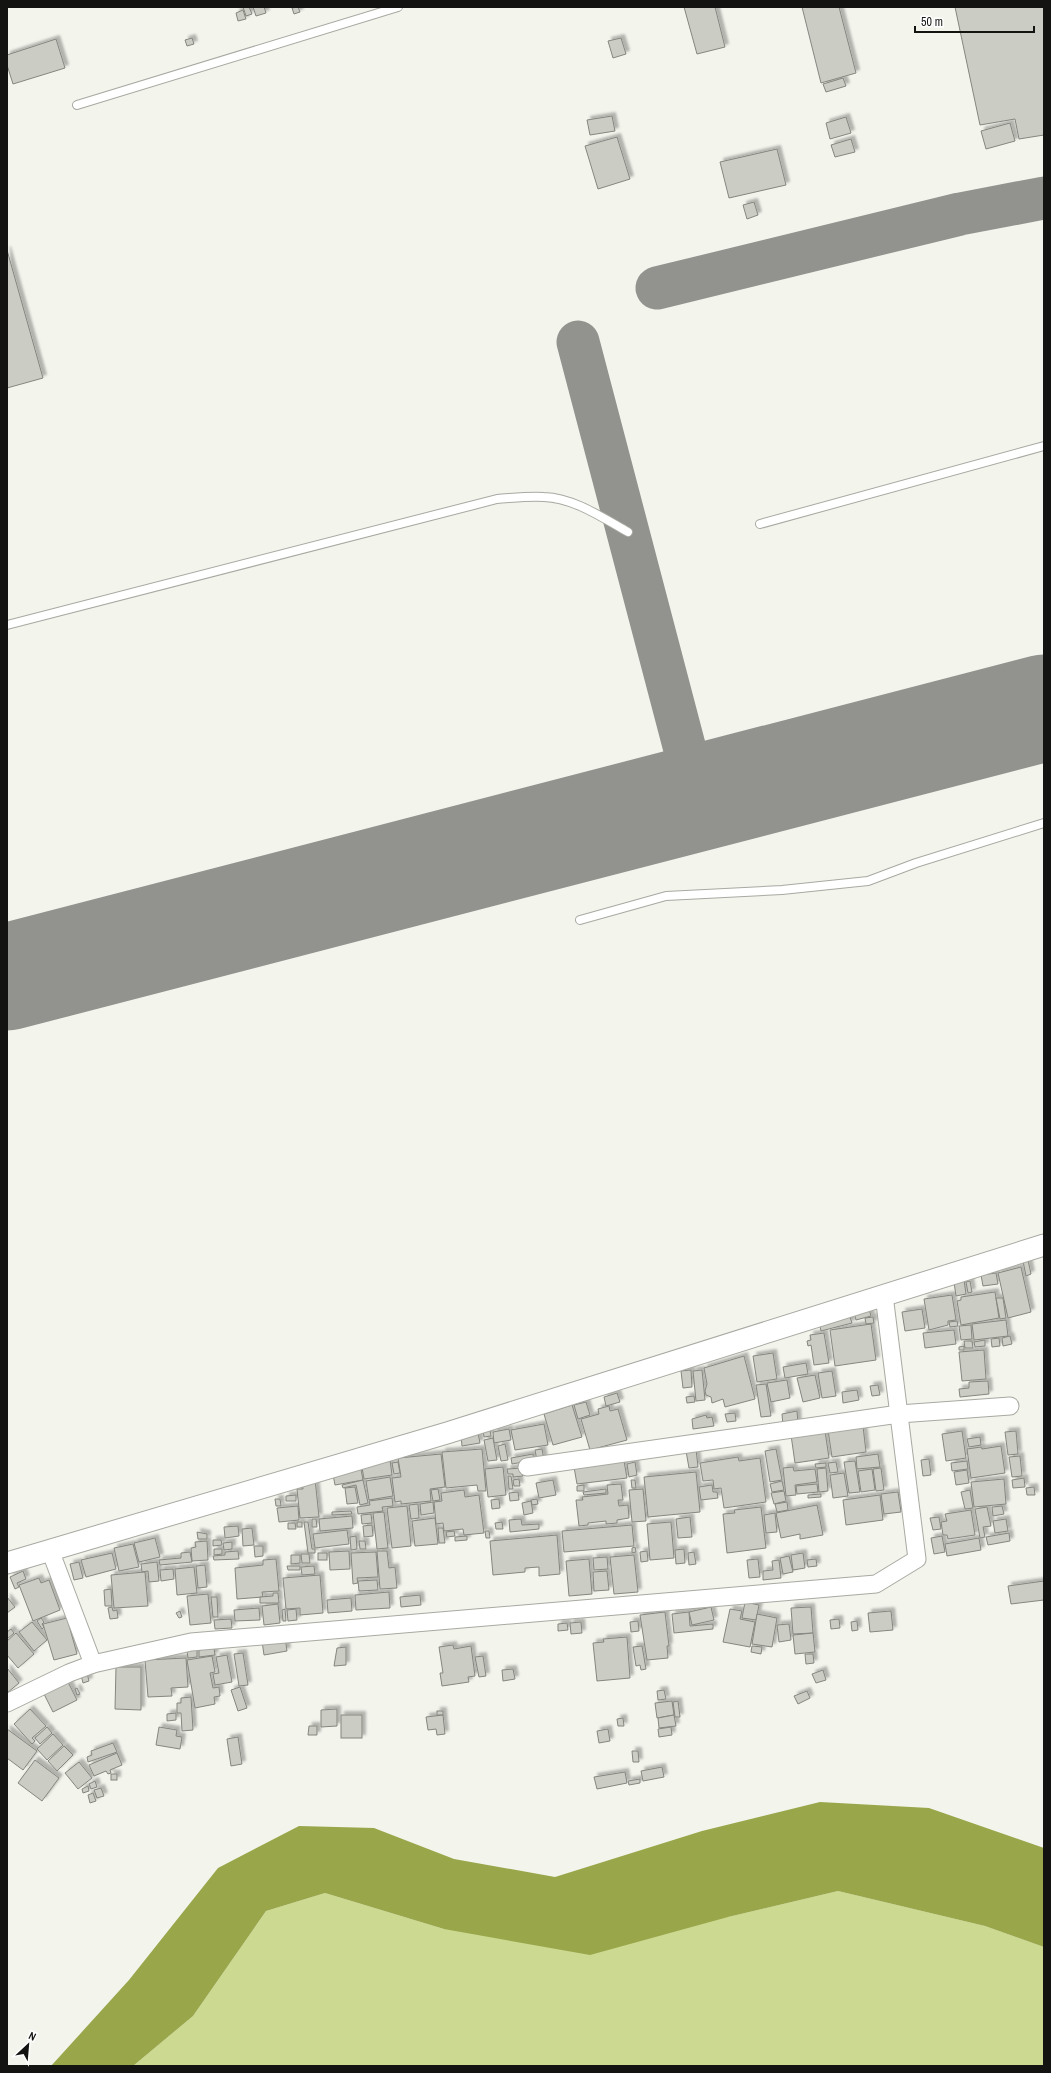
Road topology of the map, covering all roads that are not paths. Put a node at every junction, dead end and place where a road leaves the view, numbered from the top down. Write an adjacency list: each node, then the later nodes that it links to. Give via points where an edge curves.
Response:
1 (398, 7): 2 (lane)
2 (77, 105)
3 (1044, 446): 4 (lane)
4 (760, 524)
5 (628, 532): 6 (lane, via 564,500 545,497 497,499)
6 (7, 625)
7 (1044, 823): 8 (lane, via 916,863 868,881 782,890 666,896)
8 (580, 920)
9 (1044, 1245): 10 (street)
10 (884, 1295): 12 (street); 14 (street, via 447,1433)
11 (1010, 1406): 12 (street)
12 (899, 1414): 13 (street); 16 (street, via 917,1559 876,1584 191,1642)
13 (527, 1467)
14 (50, 1550): 15 (street); 16 (street)
15 (7, 1563)
16 (93, 1664): 17 (street)
17 (7, 1703)

